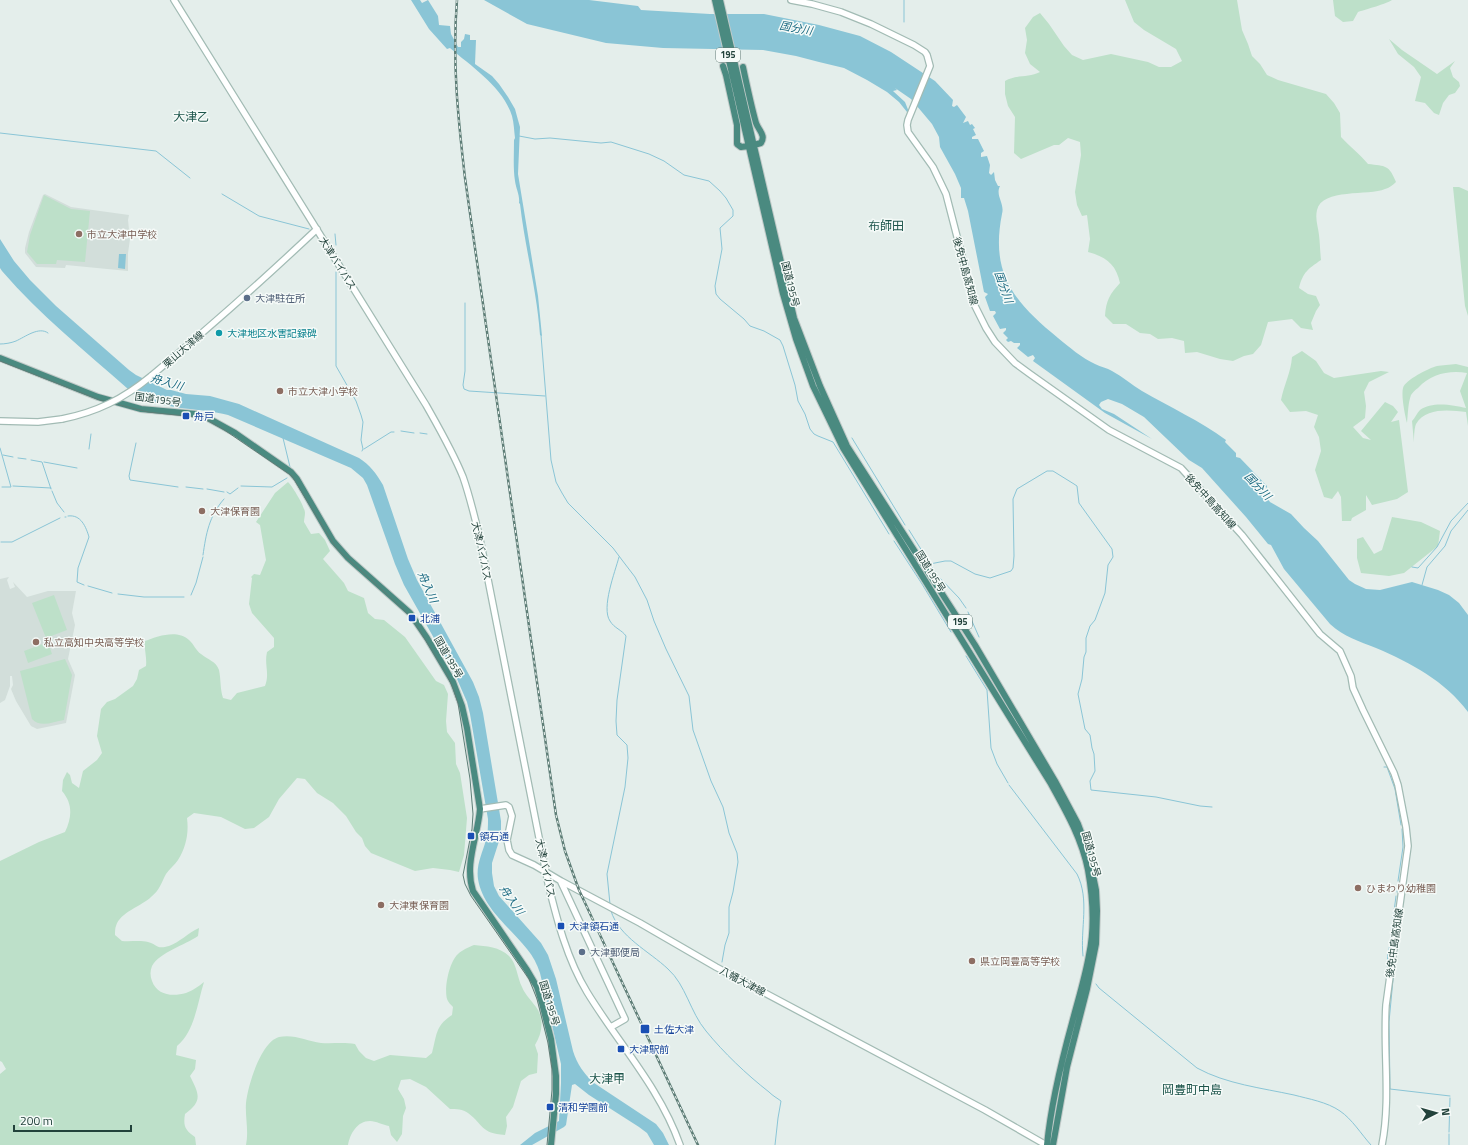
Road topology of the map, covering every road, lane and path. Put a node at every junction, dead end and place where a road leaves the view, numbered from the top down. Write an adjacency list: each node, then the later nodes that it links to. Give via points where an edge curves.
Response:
1 (174, 0): 9 (main road, 大津バイパス)
2 (715, 0): 7 (highway, 国道195号 / 195)
3 (720, 0): 7 (highway, 国道195号 / 195)
4 (791, 0): 20 (main road, 後免中島高知線, via 841,12 871,24 925,52 929,69 906,125 908,132 933,167 946,194 975,306 995,342 1015,363 1109,430 1181,468 1242,535 1320,634 1343,655 1353,688 1394,773 1408,836 1386,1005 1386,1113)
5 (723, 66): 8 (highway, via 737,125 737,144 740,147)
6 (743, 67): 8 (highway, via 757,126 763,134 761,143)
7 (743, 110): 8 (highway, 国道195号 / 195)
8 (751, 146): 18 (highway, 国道195号 / 195, via 783,294 796,339 823,408 844,448 1051,784 1083,852 1092,909 1091,943); 19 (highway, 国道195号 / 195, via 794,318 847,446 975,645 1071,810 1088,851 1096,890 1096,944 1067,1066)
9 (317, 229): 11 (main road, 栗山大津線, bridge, via 189,345 130,393 83,415 62,420); 13 (main road, 大津バイパス, via 438,425 462,475 480,539)
10 (0, 358): 12 (highway, 国道195号, via 98,397 141,409 206,417 235,433 290,472 297,479 338,548 413,617 453,682 462,706)
11 (0, 421)
12 (483, 808): 13 (main road, 八幡大津線, via 506,805 509,807 512,816 507,840 509,850 512,855); 16 (highway, 国道195号, via 470,870 471,882 476,896 537,987 554,1059 556,1087)
13 (547, 873): 14 (main road, 八幡大津線); 15 (main road, 大津バイパス, via 555,914 565,946 587,992)
14 (561, 881): 15 (main road, via 625,1019); 18 (main road, 八幡大津線)
15 (610, 1027): 17 (main road, 大津バイパス, via 653,1089)
16 (551, 1145)
17 (680, 1145)
18 (1046, 1145)
19 (1053, 1145)
20 (1382, 1145)

